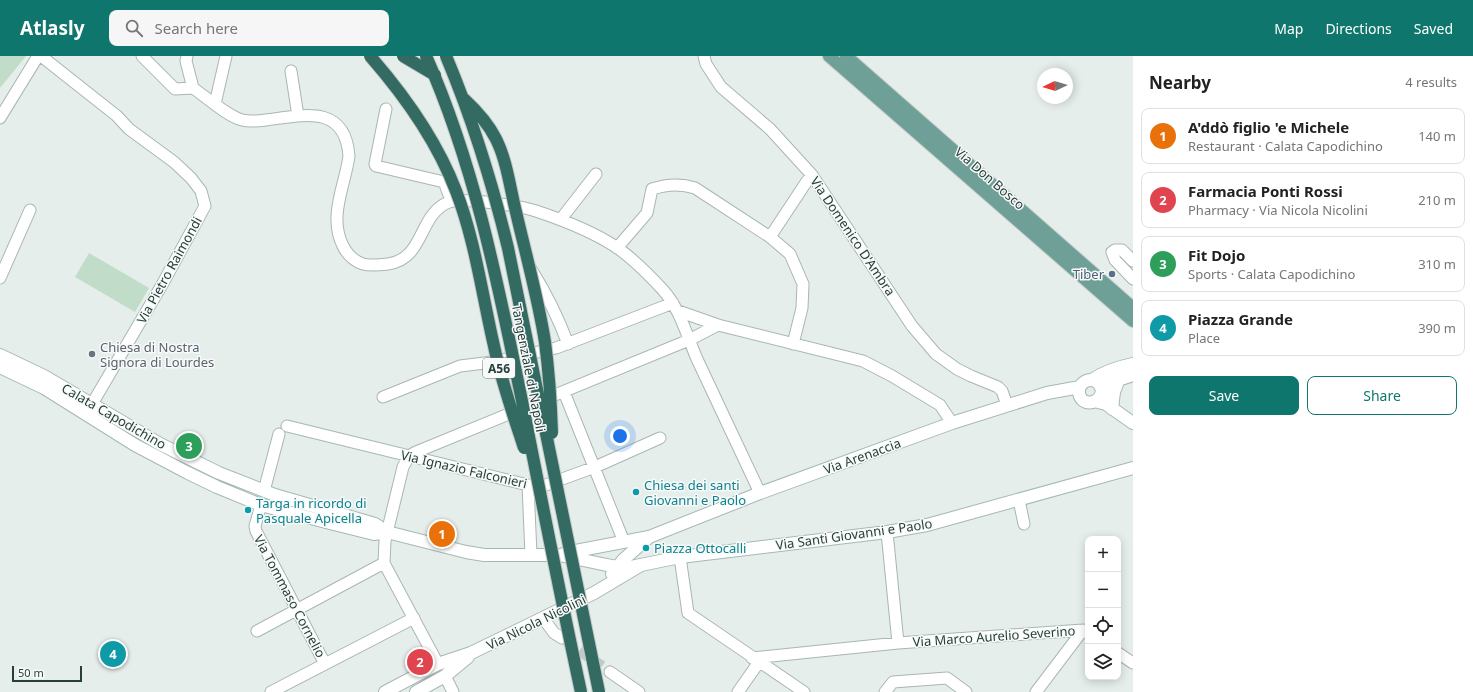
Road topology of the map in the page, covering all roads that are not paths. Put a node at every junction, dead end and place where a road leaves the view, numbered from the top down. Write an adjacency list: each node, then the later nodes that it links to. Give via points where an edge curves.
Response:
1 (38, 56): 18 (street)
2 (41, 56): 47 (street, Via Pietro Raimondi, via 118,116 129,129 174,162 201,191 205,206)
3 (142, 56): 14 (street, via 175,89)
4 (187, 56): 14 (street)
5 (226, 56): 15 (street)
6 (370, 56): 60 (highway, A56, bridge, via 420,121 456,190 474,252 500,370)
7 (403, 56): 54 (highway, bridge, via 444,81 476,109 501,151 532,278 544,341 549,378)
8 (426, 56): 60 (highway, Tangenziale di Napoli, bridge, via 453,123 484,223)
9 (446, 56): 54 (highway, Tangenziale di Napoli, bridge, via 470,119 497,203 517,287)
10 (704, 56): 46 (street, Via Domenico D'Ambra, via 706,64 721,86 770,129 812,175 912,326 936,354 971,376 998,387)
11 (828, 56): 32 (main road, Via Don Bosco)
12 (846, 56): 31 (main road, Via Don Bosco)
13 (291, 71): 17 (street)
14 (193, 88): 15 (street)
15 (215, 104): 17 (street, via 233,117 250,122)
16 (386, 109): 21 (street, via 376,166 444,182)
17 (298, 116): 21 (street, via 332,120 345,137 349,156 336,221 345,250 362,264 396,263 405,258 432,216 441,205)
18 (0, 118)
19 (596, 174): 24 (street)
20 (807, 181): 25 (street)
21 (451, 200): 22 (street)
22 (510, 205): 24 (street); 35 (street, via 523,256 557,315)
23 (30, 210): 28 (street)
24 (561, 219): 26 (street)
25 (770, 237): 26 (street, via 695,188 665,185 652,189 647,213); 36 (street, via 790,254 803,284 802,308)
26 (617, 248): 30 (street, via 663,290)
27 (1133, 261): 29 (street, via 1122,250 1112,252 1115,260)
28 (0, 278)
29 (1133, 279)
30 (675, 307): 33 (street); 34 (street); 35 (street)
31 (1133, 308)
32 (1133, 321)
33 (718, 325): 34 (street); 36 (street)
34 (689, 340): 43 (street); 57 (street)
35 (568, 344): 45 (street, via 493,362 460,366)
36 (793, 344): 49 (street, via 863,361 940,406)
37 (0, 355): 47 (main road, Calata Capodichino, via 44,376)
38 (1133, 364): 44 (main road, via 1104,372)
39 (0, 366): 47 (main road, Calata Capodichino)
40 (1133, 375): 41 (main road)
41 (1119, 379): 44 (main road); 44 (main road, via 1114,392)
42 (1080, 387): 44 (main road, Via Arenaccia, via 1086,381); 44 (main road, via 1083,400 1089,402); 46 (main road, Via Arenaccia, via 1047,393)
43 (564, 392): 51 (street); 52 (street)
44 (1101, 395): 48 (main road)
45 (383, 397)
46 (1007, 405): 49 (main road, Via Arenaccia)
47 (89, 409): 56 (main road, Calata Capodichino, via 220,473); 59 (main road, Calata Capodichino, via 135,445 188,473)
48 (1133, 422)
49 (952, 423): 57 (main road, Via Arenaccia)
50 (660, 438): 52 (street, Via Ignazio Falconieri)
51 (409, 456): 55 (street, Via Ignazio Falconieri); 56 (street, Via Ignazio Falconieri, via 283,430); 62 (street, via 403,467)
52 (595, 467): 55 (street, Via Ignazio Falconieri, via 543,486); 65 (street)
53 (1133, 468): 58 (main road, Via Santi Giovanni e Paolo)
54 (554, 474): 93 (highway, Tangenziale di Napoli, bridge)
55 (528, 485): 66 (street)
56 (264, 491): 62 (main road, Calata Capodichino, via 375,524)
57 (760, 493): 64 (main road, Via Arenaccia)
58 (1019, 500): 61 (street); 63 (main road, Via Santi Giovanni e Paolo, via 927,525)
59 (261, 504): 62 (main road, Calata Capodichino, via 374,534); 73 (street, Via Tommaso Cornelio, via 256,531)
60 (544, 512): 92 (highway, Tangenziale di Napoli / A56, bridge)
61 (1024, 524)
62 (386, 532): 66 (main road, Calata Capodichino, via 484,555); 69 (street)
63 (887, 532): 68 (main road, Via Santi Giovanni e Paolo); 79 (street)
64 (649, 537): 65 (main road, Calata Capodichino); 71 (main road, Via Nicola Nicolini, via 629,553)
65 (624, 542): 67 (main road, Calata Capodichino)
66 (531, 555): 67 (main road, Calata Capodichino)
67 (559, 555): 71 (main road, Calata Capodichino)
68 (680, 557): 70 (main road, Via Santi Giovanni e Paolo); 82 (street, via 688,613)
69 (384, 563): 73 (street); 74 (street)
70 (641, 565): 71 (main road, Calata Capodichino); 72 (main road, Via Nicola Nicolini)
71 (617, 567): 72 (main road, Via Nicola Nicolini)
72 (600, 589): 75 (main road, Via Nicola Nicolini)
73 (297, 610): 76 (street); 84 (street, Via Tommaso Cornelio)
74 (414, 618): 84 (street); 85 (street)
75 (543, 618): 78 (street, via 554,633); 80 (main road, Via Nicola Nicolini)
76 (257, 631)
77 (1085, 632): 79 (street, Via Marco Aurelio Severino); 99 (street)
78 (562, 638)
79 (898, 643): 82 (street, Via Marco Aurelio Severino)
80 (472, 653): 85 (main road, Via Nicola Nicolini); 87 (main road, Via Nicola Nicolini)
81 (1121, 655): 83 (street)
82 (756, 660): 95 (street); 96 (street)
83 (1133, 663)
84 (326, 664): 88 (street)
85 (438, 664): 87 (main road); 89 (main road, Via Nicola Nicolini)
86 (610, 672): 94 (street)
87 (445, 676): 90 (main road, Via Nicola Nicolini); 91 (street)
88 (271, 692)
89 (385, 692)
90 (416, 692)
91 (453, 692)
92 (581, 692)
93 (599, 692)
94 (639, 692)
95 (738, 692)
96 (804, 692)
97 (885, 692): 98 (street, via 893,682 947,678)
98 (966, 692)
99 (1036, 692)

